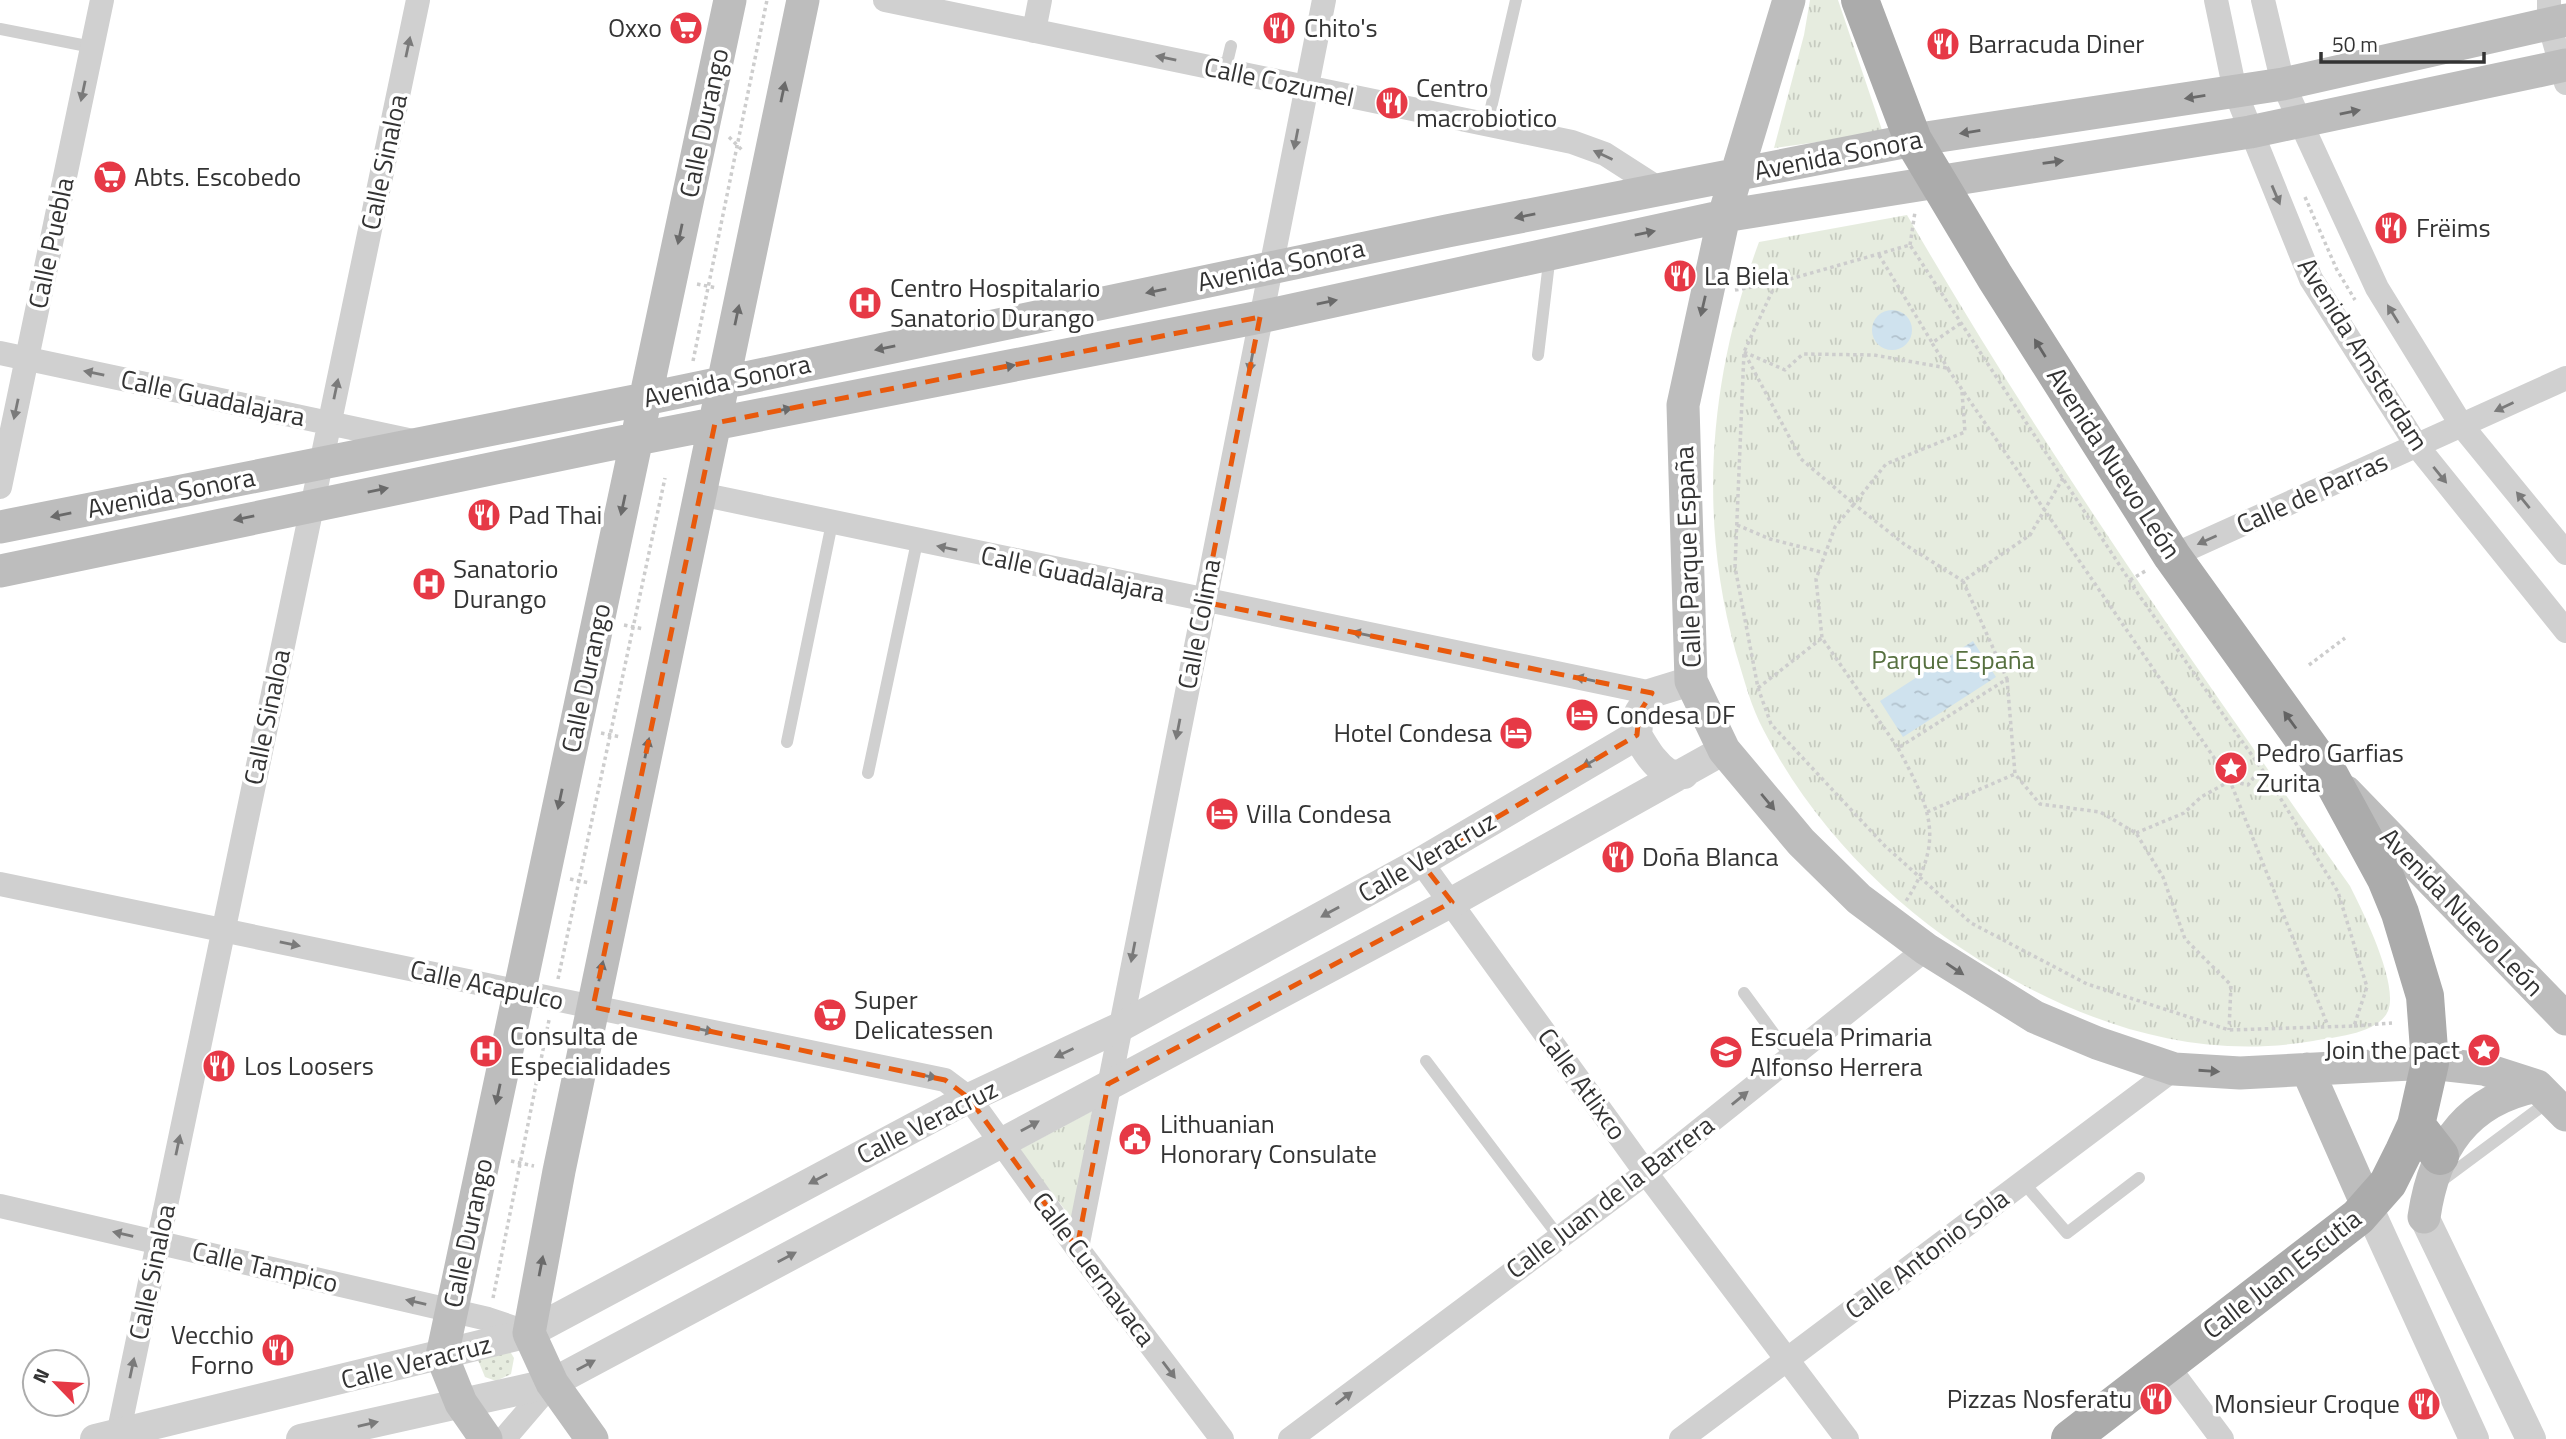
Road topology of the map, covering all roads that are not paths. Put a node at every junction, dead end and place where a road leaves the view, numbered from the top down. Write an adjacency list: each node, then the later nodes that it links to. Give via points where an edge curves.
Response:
1 (102, 0): 17 (street, Calle Puebla)
2 (418, 0): 46 (street, Calle Sinaloa, one-way to 2)
3 (730, 0): 45 (main road, Calle Durango, one-way to 45)
4 (803, 0): 44 (main road, one-way to 4)
5 (886, 0): 15 (street, Calle Cozumel)
6 (1040, 0): 15 (street)
7 (1324, 0): 21 (street, Calle Colima)
8 (1516, 0): 24 (lane)
9 (1788, 0): 27 (main road, Calle Parque España)
10 (2216, 0): 22 (street, Avenida Amsterdam)
11 (2263, 0): 20 (street, Avenida Amsterdam)
12 (1860, 1): 26 (main road, Avenida Nuevo León)
13 (2555, 14): 19 (street); 20 (main road, Avenida Sonora)
14 (0, 29): 17 (lane)
15 (1034, 31): 18 (street, Calle Cozumel, one-way to 15)
16 (1231, 46): 18 (lane)
17 (92, 47): 41 (street, Calle Puebla, one-way to 41)
18 (1225, 71): 21 (street, Calle Cozumel)
19 (2564, 72): 23 (main road, Avenida Sonora, one-way to 19)
20 (2283, 83): 22 (main road, Avenida Sonora); 23 (street, Avenida Amsterdam)
21 (1307, 87): 24 (street, Calle Cozumel); 35 (street, Calle Colima, one-way to 35)
22 (2235, 91): 25 (street, Avenida Amsterdam); 26 (main road, Avenida Sonora, one-way to 26)
23 (2300, 122): 25 (main road, Avenida Sonora); 48 (street, Avenida Amsterdam, one-way to 23, via 2377,288)
24 (1488, 125): 28 (street, Calle Cozumel, one-way to 24, via 1605,154 1572,142)
25 (2250, 132): 29 (main road, Avenida Sonora, one-way to 25); 52 (street, Avenida Amsterdam, one-way to 52, via 2311,279)
26 (1913, 141): 27 (main road, Avenida Sonora); 29 (main road, Avenida Nuevo León)
27 (1736, 174): 28 (main road, Avenida Sonora); 31 (main road, Calle Parque España)
28 (1661, 190): 30 (main road, Avenida Sonora)
29 (1926, 195): 31 (main road, Avenida Sonora); 62 (main road, Avenida Nuevo León, one-way to 29)
30 (1587, 204): 32 (main road, Avenida Sonora, one-way to 32); 33 (main road)
31 (1724, 216): 33 (main road, Avenida Sonora, one-way to 31); 66 (main road, Calle Parque España, one-way to 66, via 1683,405)
32 (1447, 231): 35 (main road, Avenida Sonora); 36 (main road)
33 (1595, 244): 34 (main road, Avenida Sonora)
34 (1550, 253): 36 (main road, Avenida Sonora); 40 (lane)
35 (1271, 267): 37 (main road, Avenida Sonora, one-way to 37); 38 (street, Calle Colima)
36 (1458, 273): 38 (main road, Avenida Sonora, one-way to 36)
37 (1043, 314): 42 (main road); 44 (main road, Avenida Sonora, one-way to 44)
38 (1260, 317): 42 (main road, Avenida Sonora); 64 (street, Calle Colima, one-way to 64)
39 (0, 353): 41 (street, Calle Guadalajara)
40 (1538, 355)
41 (27, 358): 46 (street, Calle Guadalajara, one-way to 41); 55 (street, Calle Puebla, one-way to 55)
42 (1050, 359): 47 (main road, Avenida Sonora, one-way to 42)
43 (2566, 378): 48 (street, Calle de Parras, one-way to 48)
44 (723, 382): 45 (main road, Avenida Sonora); 47 (main road)
45 (645, 399): 49 (main road, Avenida Sonora); 50 (main road, Calle Durango)
46 (328, 423): 51 (street, Calle Guadalajara); 53 (street, Calle Sinaloa)
47 (715, 423): 50 (main road, Avenida Sonora); 56 (main road)
48 (2462, 426): 52 (street, Calle de Parras); 61 (street, Avenida Amsterdam, one-way to 48)
49 (493, 429): 51 (main road, Avenida Sonora); 54 (main road)
50 (637, 438): 54 (main road, Avenida Sonora); 79 (main road, Calle Durango, one-way to 79)
51 (426, 444): 53 (main road, Avenida Sonora)
52 (2417, 446): 62 (street, Calle de Parras, one-way to 62); 65 (street, Avenida Amsterdam, one-way to 65)
53 (320, 463): 57 (street, Calle Sinaloa); 59 (main road, Avenida Sonora, one-way to 59)
54 (495, 467): 57 (main road, Avenida Sonora, one-way to 54)
55 (0, 487)
56 (700, 494): 58 (street, Calle Guadalajara); 81 (main road, one-way to 56)
57 (311, 504): 63 (main road, Avenida Sonora, one-way to 63); 77 (street, Calle Sinaloa)
58 (832, 523): 60 (street, Calle Guadalajara); 69 (lane)
59 (0, 527)
60 (916, 542): 64 (street, Calle Guadalajara, one-way to 60); 71 (lane)
61 (2566, 553)
62 (2172, 556): 73 (main road, Avenida Nuevo León, one-way to 62)
63 (0, 571)
64 (1203, 601): 67 (street, Calle Guadalajara, one-way to 64); 83 (street, Calle Colima, one-way to 83)
65 (2566, 631)
66 (1691, 681): 67 (street); 70 (main road, Calle Parque España)
67 (1652, 693): 68 (street, via 1639,713)
68 (1637, 735): 72 (street, via 1661,768 1670,775); 74 (street, Calle Veracruz, one-way to 74)
69 (787, 742)
70 (1724, 750): 72 (street, Calle Veracruz); 78 (main road, Calle Parque España, one-way to 78, via 1801,842 1859,899)
71 (868, 773)
72 (1684, 774): 76 (street, Calle Veracruz)
73 (2330, 776): 82 (main road, Avenida Nuevo León); 86 (main road, Avenida Nuevo León, via 2386,879 2409,936 2425,996)
74 (1421, 862): 76 (street, Calle Atlixco); 83 (street, Calle Veracruz, one-way to 83)
75 (0, 884): 77 (street, Calle Acapulco)
76 (1452, 902): 89 (street, Calle Veracruz); 94 (street, Calle Atlixco)
77 (223, 930): 79 (street, Calle Acapulco, one-way to 79); 101 (street, Calle Sinaloa, one-way to 77)
78 (1926, 949): 84 (street, Calle Juan de la Barrera); 87 (main road, Calle Parque España, one-way to 87, via 2035,1017)
79 (519, 992): 81 (street, Calle Acapulco); 105 (main road, Calle Durango, one-way to 105)
80 (1744, 993): 84 (lane)
81 (593, 1007): 90 (street, Calle Acapulco, one-way to 90, via 945,1080); 106 (main road, one-way to 81)
82 (2566, 1019)
83 (1118, 1028): 89 (street, Calle Colima); 90 (street, Calle Veracruz, one-way to 90)
84 (1791, 1057): 94 (street, Calle Juan de la Barrera, one-way to 84)
85 (1426, 1061): 100 (lane)
86 (2430, 1063): 88 (main road, Calle Parque España); 91 (main road, via 2484,1069); 92 (main road, Calle Juan Escutia)
87 (2174, 1069): 88 (main road, Calle Parque España, one-way to 88, via 2241,1073); 96 (street, Calle Antonio Sola)
88 (2307, 1069): 99 (main road)
89 (1108, 1084): 93 (street, Calle Veracruz, one-way to 89); 102 (street, Calle Colima)
90 (969, 1098): 93 (street, Calle Cuernavaca); 106 (street, Calle Veracruz, one-way to 106)
91 (2551, 1100): 97 (main road, via 2488,1103 2460,1126)
92 (2416, 1125): 97 (main road); 99 (main road, Calle Juan Escutia, via 2388,1183)
93 (1001, 1142): 102 (street, Calle Cuernavaca); 110 (street, Calle Veracruz, one-way to 93)
94 (1646, 1173): 100 (street, Calle Juan de la Barrera); 108 (street, Calle Atlixco)
95 (2139, 1178): 96 (lane, via 2067,1233)
96 (2023, 1182): 108 (street, Calle Antonio Sola)
97 (2431, 1188): 103 (street)
98 (0, 1206): 101 (street, Calle Tampico, one-way to 98)
99 (2368, 1207): 104 (street); 109 (main road, Calle Juan Escutia)
100 (1559, 1237): 118 (street, Calle Juan de la Barrera, one-way to 100)
101 (158, 1242): 105 (street, Calle Tampico, one-way to 101); 112 (street, Calle Sinaloa, one-way to 101)
102 (1077, 1248): 117 (street, Calle Cuernavaca, one-way to 117)
103 (2441, 1257): 104 (street, via 2418,1264); 124 (street)
104 (2399, 1278): 123 (street)
105 (451, 1310): 106 (street, Calle Tampico); 107 (main road, Calle Durango)
106 (529, 1333): 107 (street, Calle Veracruz); 110 (main road)
107 (442, 1356): 111 (main road); 112 (street, Calle Veracruz)
108 (1788, 1359): 119 (street, Calle Antonio Sola); 120 (street, Calle Atlixco)
109 (2166, 1364): 121 (main road, Calle Juan Escutia); 122 (street)
110 (552, 1383): 111 (street, Calle Veracruz); 115 (street); 116 (main road)
111 (460, 1403): 113 (street, Calle Veracruz, one-way to 111); 114 (main road)
112 (111, 1438)
113 (301, 1439)
114 (486, 1439)
115 (505, 1439)
116 (592, 1439)
117 (1222, 1439)
118 (1290, 1439)
119 (1681, 1439)
120 (1847, 1439)
121 (2070, 1439)
122 (2222, 1439)
123 (2474, 1439)
124 (2531, 1439)

